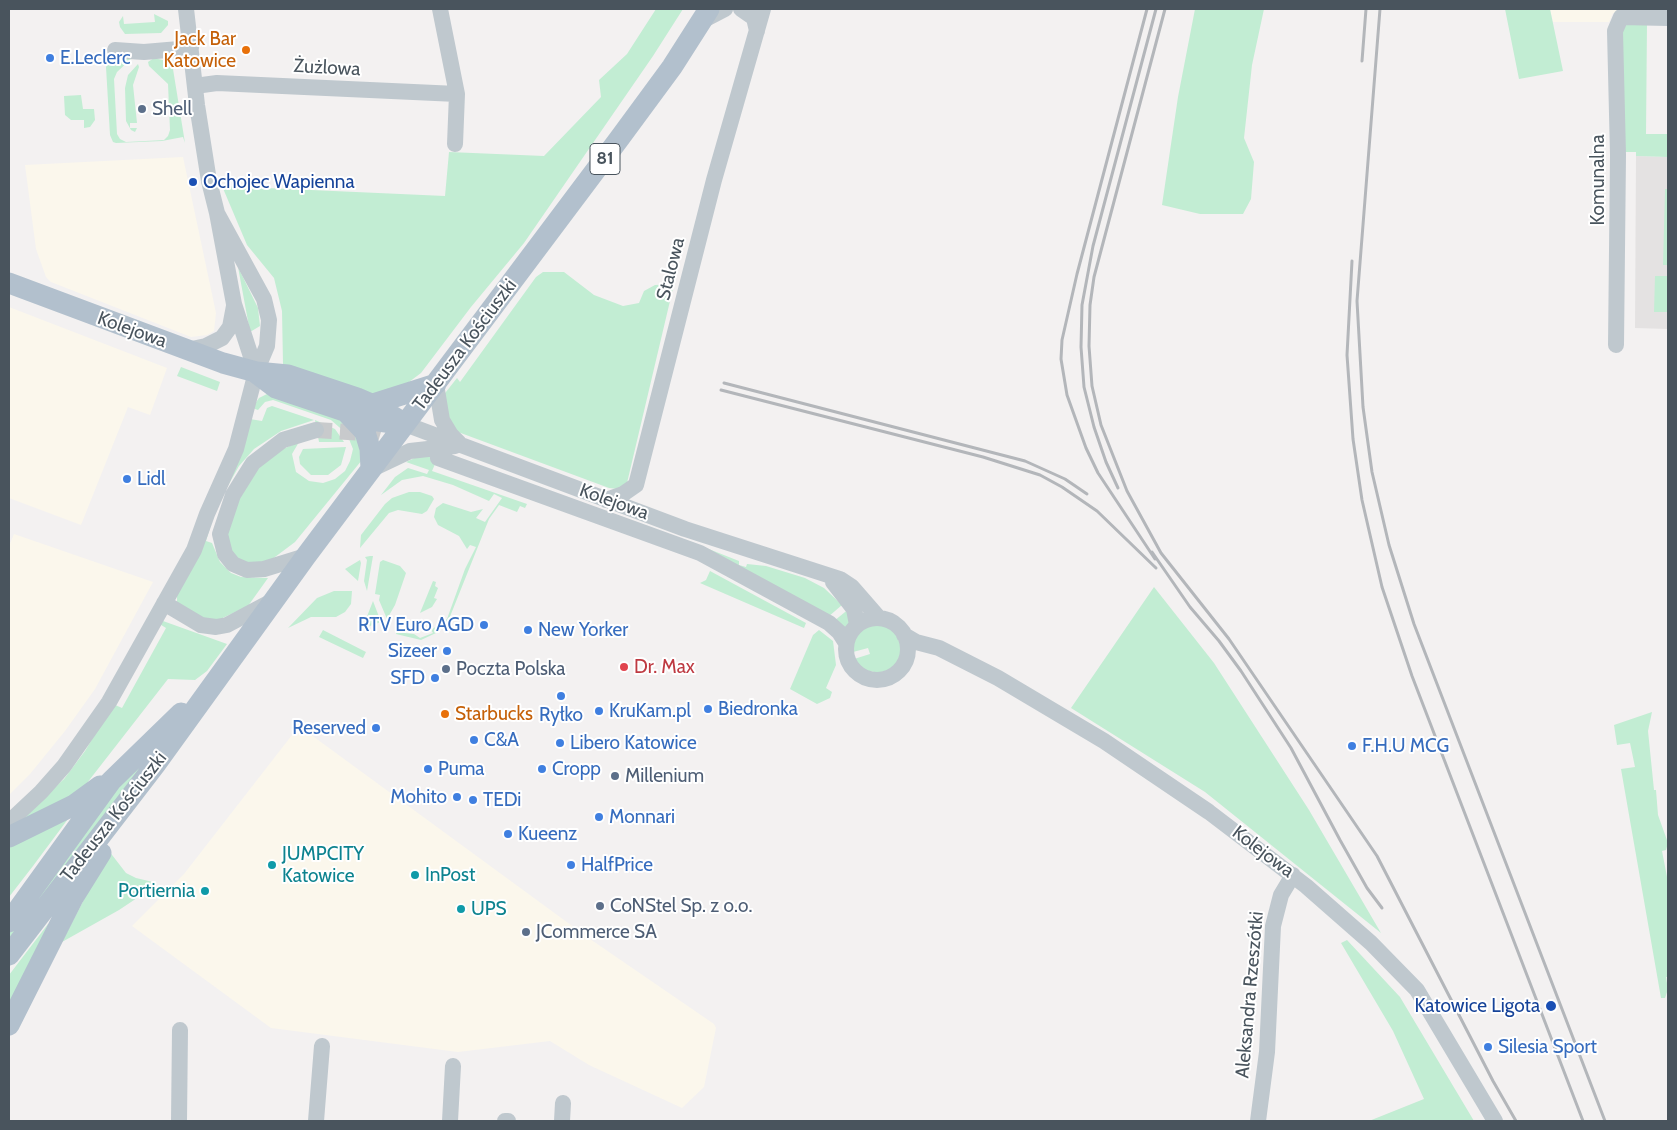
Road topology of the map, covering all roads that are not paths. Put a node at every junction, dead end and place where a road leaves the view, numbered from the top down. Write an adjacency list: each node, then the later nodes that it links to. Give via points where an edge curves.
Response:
1 (186, 9): 9 (street)
2 (440, 9): 12 (street)
3 (725, 9): 6 (street)
4 (741, 9): 8 (street, via 754,18)
5 (763, 9): 8 (street, Stalowa)
6 (705, 15): 22 (main road, Tadeusza Kościuszki / 81, via 672,68)
7 (1668, 18): 17 (street, Komunalna, via 1621,17 1615,31 1618,154)
8 (756, 31): 30 (street, Stalowa, via 714,180)
9 (191, 48): 10 (street, via 144,52); 11 (street)
10 (115, 50)
11 (195, 86): 12 (street, Żużlowa, via 216,83); 14 (street, via 204,156)
12 (458, 94): 13 (street)
13 (455, 144)
14 (217, 213): 16 (street); 18 (street, via 264,299 268,320)
15 (9, 283): 19 (main road, Kolejowa)
16 (234, 304): 19 (street, via 226,334 214,343); 20 (street)
17 (1616, 345)
18 (267, 346): 20 (street); 21 (street, via 274,365)
19 (187, 350): 20 (main road, Kolejowa)
20 (256, 372): 21 (main road, Kolejowa); 24 (main road, Kolejowa, via 276,388); 36 (street, via 233,457 194,550)
21 (288, 375): 23 (main road, Kolejowa)
22 (436, 384): 23 (main road); 25 (main road, Tadeusza Kościuszki / 81); 27 (street, via 442,420)
23 (373, 404): 25 (main road, Kolejowa)
24 (345, 411): 25 (main road, Kolejowa, via 371,420); 29 (main road, via 365,432)
25 (405, 424): 27 (street, Kolejowa); 29 (main road, Tadeusza Kościuszki)
26 (316, 430): 33 (street, via 283,440 253,463 230,500 220,534 225,554 233,564 247,570 264,569)
27 (463, 446): 29 (street, via 410,452); 31 (street, Kolejowa)
28 (438, 458): 40 (street, via 700,553 829,623)
29 (371, 469): 33 (main road, Tadeusza Kościuszki)
30 (636, 485): 31 (street); 32 (street, via 640,504)
31 (606, 500): 32 (street, Kolejowa)
32 (648, 515): 34 (street, Kolejowa)
33 (306, 556): 35 (main road, Tadeusza Kościuszki)
34 (825, 574): 37 (street, Kolejowa, via 852,588); 38 (street, Kolejowa, via 851,603)
35 (277, 599): 36 (street, via 227,625 216,627 201,625); 43 (main road, Tadeusza Kościuszki)
36 (164, 603): 46 (street, via 109,702 64,766)
37 (879, 618): 38 (street, via 867,619); 39 (street, via 896,625)
38 (857, 625): 40 (street)
39 (904, 635): 41 (street, Kolejowa); 42 (street, via 908,648)
40 (846, 642): 42 (street, via 849,663 866,678 889,677)
41 (960, 660): 42 (street, Kolejowa, via 919,656); 48 (street, Kolejowa, via 1014,687 1128,756)
42 (904, 663)
43 (218, 678): 44 (main road, Tadeusza Kościuszki); 45 (main road, Tadeusza Kościuszki)
44 (131, 760): 47 (main road, via 74,805); 49 (main road, Tadeusza Kościuszki, via 111,781)
45 (155, 766): 50 (main road, Tadeusza Kościuszki); 51 (main road, via 74,898)
46 (9, 822)
47 (9, 837)
48 (1293, 875): 60 (street, Aleksandra Rzeszótki, via 1281,895 1273,926 1267,1052); 61 (street, Kolejowa, via 1371,943 1416,990)
49 (9, 922)
50 (9, 955)
51 (9, 1025)
52 (180, 1030): 56 (street)
53 (322, 1046): 57 (street)
54 (453, 1066): 58 (street)
55 (563, 1103): 59 (street)
56 (180, 1121)
57 (316, 1121)
58 (450, 1121)
59 (562, 1121)
60 (1258, 1121)
61 (1495, 1121)

